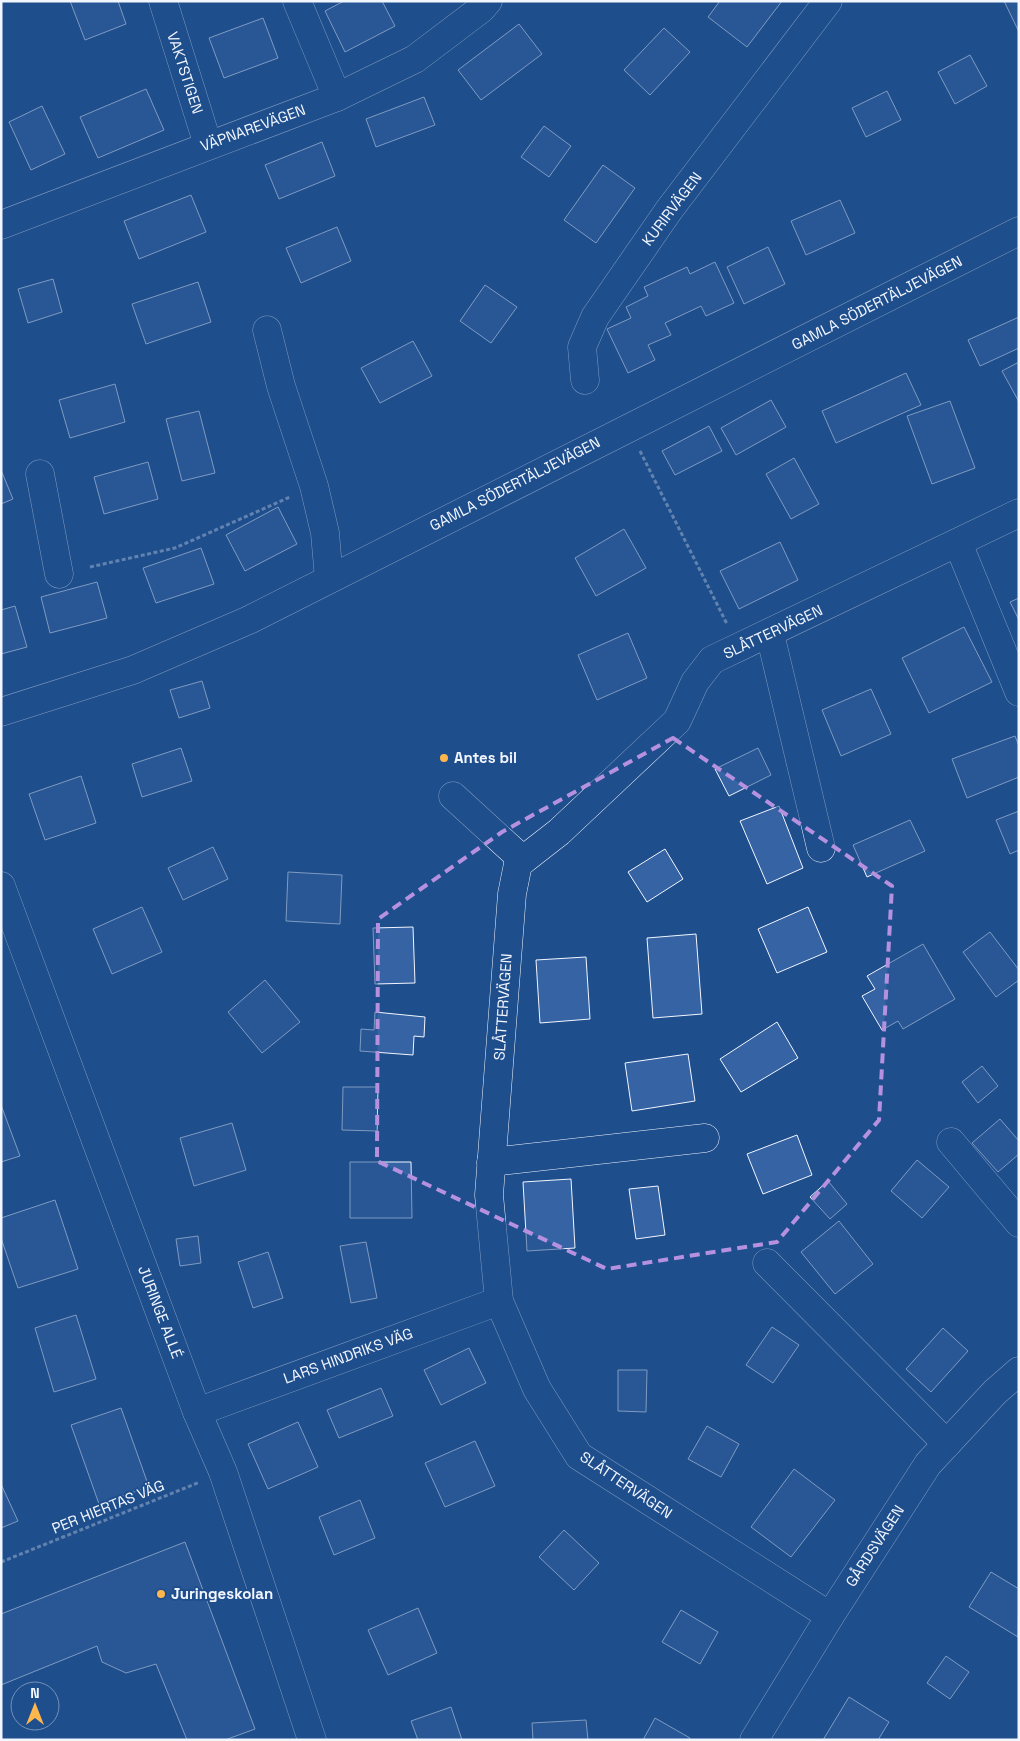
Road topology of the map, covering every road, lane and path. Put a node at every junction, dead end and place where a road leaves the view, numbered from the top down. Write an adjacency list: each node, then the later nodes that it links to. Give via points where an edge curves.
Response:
1 (163, 1): 6 (street, VAKTSTIGEN)
2 (297, 1): 5 (street)
3 (488, 1): 5 (street, VÄPNAREVÄGEN, via 415,59)
4 (828, 1): 10 (street, KURIRVÄGEN, via 669,210 595,317 582,347)
5 (338, 97): 6 (street, VÄPNAREVÄGEN)
6 (208, 145): 7 (street, VÄPNAREVÄGEN)
7 (1, 225)
8 (1019, 231): 11 (street, GAMLA SÖDERTÄLJEVÄGEN)
9 (267, 330): 13 (street, via 281,386)
10 (584, 380)
11 (628, 428): 18 (street, GAMLA SÖDERTÄLJEVÄGEN); 20 (path)
12 (40, 474): 17 (street)
13 (314, 486): 16 (path, via 174,548); 18 (street, via 325,533)
14 (1019, 513): 15 (street, SLÅTTERVÄGEN)
15 (958, 543): 19 (street, SLÅTTERVÄGEN); 21 (street)
16 (90, 567)
17 (59, 574)
18 (329, 579): 22 (street, GAMLA SÖDERTÄLJEVÄGEN, via 249,620 133,670)
19 (770, 634): 20 (street, SLÅTTERVÄGEN); 24 (street)
20 (740, 649): 25 (street, SLÅTTERVÄGEN, via 712,660 695,682 677,721 559,832)
21 (1019, 692)
22 (1, 712)
23 (453, 796): 25 (street)
24 (821, 848)
25 (523, 860): 29 (street, SLÅTTERVÄGEN, via 518,864 512,894)
26 (1, 886): 34 (street, JURINGE ALLÉ)
27 (705, 1138): 29 (street)
28 (951, 1142): 30 (street)
29 (491, 1162): 32 (street, SLÅTTERVÄGEN, via 489,1195)
30 (1019, 1223)
31 (767, 1263): 35 (street)
32 (498, 1301): 34 (street, LARS HINDRIKS VÄG); 38 (street, SLÅTTERVÄGEN, via 537,1390 579,1456)
33 (1019, 1371): 35 (street, GÅRDSVÄGEN)
34 (197, 1412): 36 (street, JURINGE ALLÉ)
35 (947, 1444): 38 (street, GÅRDSVÄGEN, via 928,1464)
36 (223, 1472): 37 (path, PER HIERTAS VÄG); 39 (street, JURINGE ALLÉ)
37 (1, 1562)
38 (830, 1616): 40 (street, GÅRDSVÄGEN)
39 (312, 1740)
40 (754, 1740)

